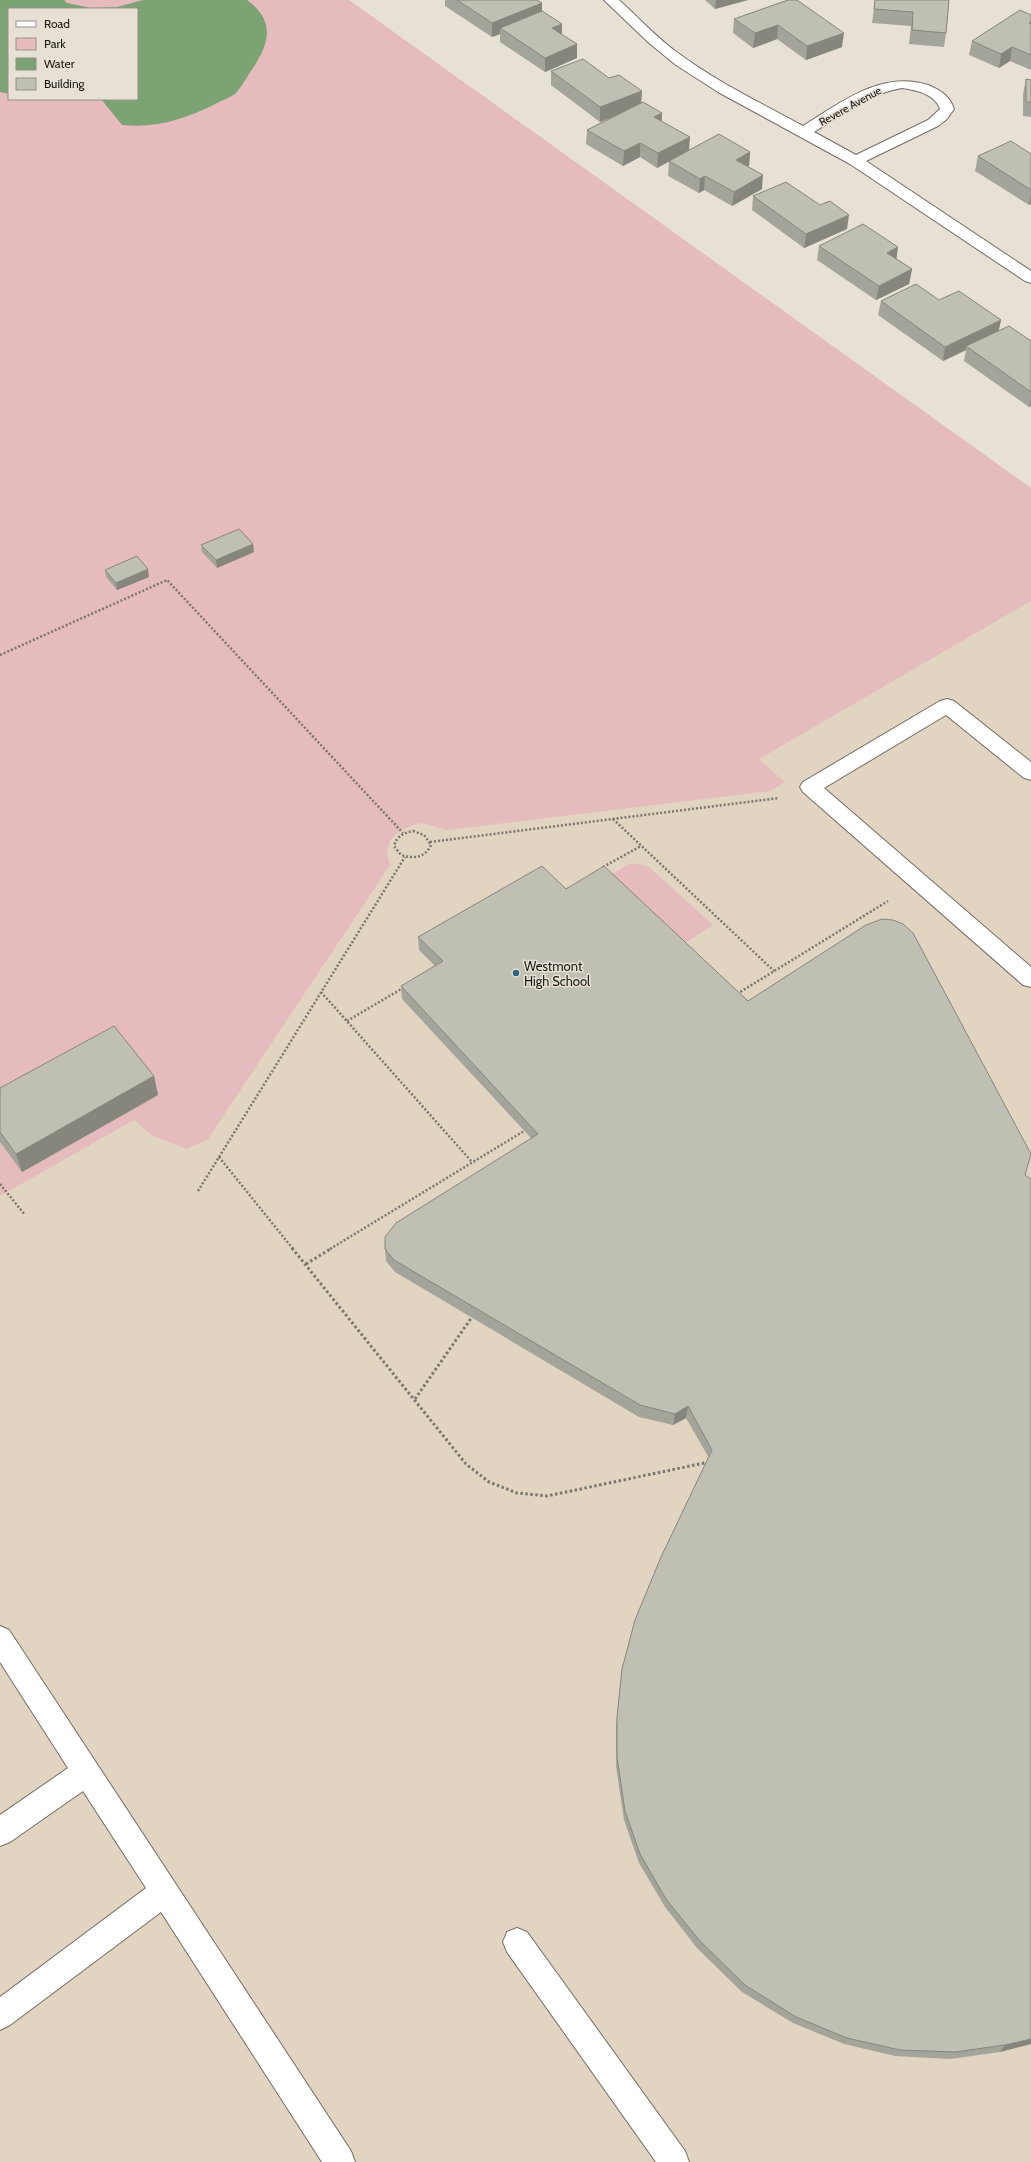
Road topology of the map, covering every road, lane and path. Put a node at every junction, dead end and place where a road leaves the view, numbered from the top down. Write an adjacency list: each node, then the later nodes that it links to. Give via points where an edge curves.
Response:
1 (611, 0): 2 (street, Revere Avenue, via 680,62 706,79)
2 (805, 131): 3 (street, Revere Avenue); 3 (street, Revere Avenue, via 884,87 901,84 918,87 945,100 947,109 933,124)
3 (855, 161): 4 (street, Revere Avenue)
4 (1031, 278)
5 (0, 655): 9 (path, via 167,580)
6 (1031, 773): 16 (street, via 948,706 810,787)
7 (785, 797): 8 (path)
8 (612, 819): 10 (path); 11 (path)
9 (403, 833): 10 (path, via 413,831 425,834); 12 (path, via 398,836 394,846 401,856)
10 (430, 842): 12 (path, via 429,849 422,856)
11 (641, 846): 13 (path); 15 (path)
12 (405, 857): 18 (path)
13 (602, 868)
14 (890, 900): 15 (path)
15 (774, 971): 19 (path)
16 (1031, 979)
17 (405, 987): 20 (path)
18 (321, 992): 20 (path); 22 (path)
19 (736, 995)
20 (346, 1021): 23 (path)
21 (524, 1131): 23 (path)
22 (219, 1157): 25 (path); 27 (path)
23 (472, 1162): 27 (path)
24 (0, 1184): 26 (path)
25 (198, 1191)
26 (25, 1215)
27 (306, 1264): 29 (path)
28 (472, 1318): 29 (path)
29 (415, 1399): 30 (path, via 466,1464 489,1482 517,1493 547,1496)
30 (711, 1461)
31 (0, 1639): 32 (street)
32 (86, 1772): 33 (street); 34 (street)
33 (0, 1832)
34 (164, 1892): 36 (street); 37 (street)
35 (517, 1942): 38 (street)
36 (0, 2015)
37 (340, 2162)
38 (674, 2162)

